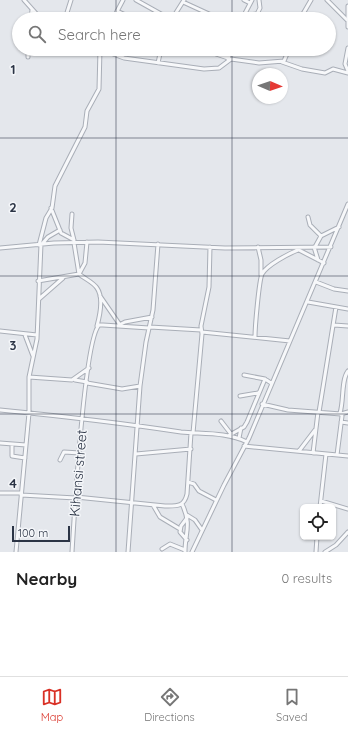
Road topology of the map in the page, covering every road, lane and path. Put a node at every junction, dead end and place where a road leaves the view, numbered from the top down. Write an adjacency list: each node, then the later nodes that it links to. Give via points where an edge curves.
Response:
1 (24, 0): 12 (street)
2 (71, 0): 14 (street)
3 (123, 0): 13 (street)
4 (136, 0): 15 (street)
5 (244, 0): 10 (street)
6 (259, 0): 19 (street)
7 (311, 0): 20 (street)
8 (327, 0): 21 (street)
9 (184, 1): 16 (street); 17 (street)
10 (251, 2): 18 (street)
11 (348, 6): 21 (street)
12 (32, 10)
13 (117, 11)
14 (67, 12)
15 (158, 12)
16 (176, 12)
17 (206, 12)
18 (246, 12)
19 (258, 12)
20 (304, 12)
21 (348, 21): 22 (street)
22 (348, 27)
23 (348, 48): 33 (street, via 345,64)
24 (100, 56): 35 (street, via 98,88 87,111 85,127 55,186)
25 (118, 56): 32 (street)
26 (160, 56): 32 (street)
27 (221, 56): 30 (street)
28 (229, 56): 30 (street)
29 (287, 56): 31 (street)
30 (228, 59): 31 (street, via 259,63); 32 (street, via 222,66 214,69)
31 (282, 62): 33 (street, via 325,73 333,69)
32 (158, 63)
33 (348, 72)
34 (348, 204): 38 (street)
35 (52, 208): 39 (street); 43 (street, via 46,218)
36 (72, 214): 41 (street)
37 (308, 217): 40 (street, via 311,226)
38 (339, 228): 40 (street); 49 (street)
39 (60, 230): 41 (street); 43 (street)
40 (321, 236): 48 (street)
41 (74, 242): 42 (street); 43 (street); 54 (street)
42 (87, 242): 44 (street); 54 (street, via 85,263)
43 (40, 244): 50 (street); 57 (street)
44 (158, 244): 45 (street); 65 (street)
45 (210, 247): 46 (street); 72 (street, via 209,287)
46 (258, 247): 47 (street); 55 (street)
47 (293, 247): 48 (street); 51 (street)
48 (314, 247): 49 (street); 52 (street)
49 (331, 247): 53 (street)
50 (0, 248)
51 (298, 250): 52 (street); 55 (street, via 279,260)
52 (318, 260): 53 (street)
53 (324, 263): 58 (street)
54 (79, 274): 56 (street); 60 (street, via 98,288)
55 (261, 277): 75 (street)
56 (63, 278): 57 (street); 61 (street)
57 (38, 281): 61 (street)
58 (316, 282): 59 (street); 62 (street)
59 (348, 291)
60 (100, 296): 66 (street); 69 (street, Kihansi street)
61 (39, 299): 74 (street)
62 (308, 302): 63 (street); 76 (street)
63 (336, 307): 64 (street); 67 (street)
64 (348, 309)
65 (152, 317): 66 (street); 70 (street)
66 (120, 325): 69 (street); 70 (street)
67 (334, 325): 68 (street); 93 (street)
68 (348, 326)
69 (97, 327): 78 (street, Kihansi street)
70 (149, 328): 72 (street); 87 (street)
71 (0, 331): 73 (street)
72 (202, 331): 75 (street); 104 (street)
73 (25, 335): 74 (street); 77 (street)
74 (37, 335): 77 (street)
75 (255, 337): 76 (street)
76 (290, 341): 86 (street)
77 (33, 356): 81 (street)
78 (89, 368): 83 (street); 85 (street, Kihansi street)
79 (348, 371): 84 (street)
80 (244, 375): 82 (street)
81 (29, 377): 83 (street); 95 (street)
82 (265, 379): 86 (street); 89 (street)
83 (73, 380): 85 (street)
84 (346, 380): 88 (street)
85 (87, 383): 87 (street, via 122,389); 97 (street, Kihansi street)
86 (271, 383): 91 (street)
87 (140, 386): 101 (street)
88 (346, 389): 96 (street)
89 (258, 393): 90 (street); 102 (street, via 247,422)
90 (240, 396)
91 (262, 404): 93 (street, via 288,410); 108 (street)
92 (0, 410): 95 (street)
93 (319, 412): 96 (street); 103 (street)
94 (348, 412): 96 (street)
95 (29, 413): 97 (street); 112 (street)
96 (340, 414): 99 (street)
97 (82, 418): 101 (street); 118 (street, Kihansi street)
98 (221, 421): 105 (street)
99 (341, 422): 100 (street); 121 (street)
100 (348, 423)
101 (138, 425): 104 (street); 119 (street)
102 (241, 428): 105 (street); 107 (street)
103 (315, 430): 109 (street); 114 (street)
104 (192, 433): 106 (street); 115 (street)
105 (231, 434): 106 (street)
106 (227, 436): 107 (street)
107 (239, 438): 108 (street)
108 (247, 442): 113 (street)
109 (314, 442): 114 (street); 117 (street)
110 (0, 443): 111 (street)
111 (12, 444): 112 (street); 123 (street, via 12,456)
112 (26, 445): 123 (street)
113 (244, 446): 116 (street); 129 (street)
114 (303, 446): 116 (street)
115 (191, 449): 119 (street); 125 (street)
116 (299, 451): 117 (street)
117 (313, 452): 120 (street)
118 (80, 453): 124 (street, via 64,452); 128 (street, Kihansi street)
119 (136, 454): 131 (street)
120 (326, 454): 121 (street); 130 (street)
121 (337, 455): 122 (street)
122 (348, 456)
123 (25, 458): 127 (street)
124 (60, 460)
125 (188, 482): 129 (street); 132 (street, via 185,502)
126 (0, 492): 127 (street)
127 (21, 494): 128 (street); 143 (street)
128 (76, 497): 131 (street); 144 (street, Kihansi street)
129 (216, 500): 137 (street)
130 (321, 502): 134 (street)
131 (132, 503): 133 (street); 145 (street)
132 (182, 504): 133 (street); 135 (street)
133 (153, 505): 136 (street, via 160,518)
134 (348, 509)
135 (187, 516): 136 (street); 137 (street, via 195,520); 139 (street)
136 (180, 529): 139 (street, via 180,534)
137 (202, 530): 146 (street)
138 (348, 532): 148 (street)
139 (187, 540): 142 (street)
140 (317, 540): 147 (street)
141 (162, 549): 142 (street, via 170,544)
142 (185, 551)
143 (16, 552)
144 (72, 552)
145 (128, 552)
146 (192, 552)
147 (316, 552)
148 (325, 552)

